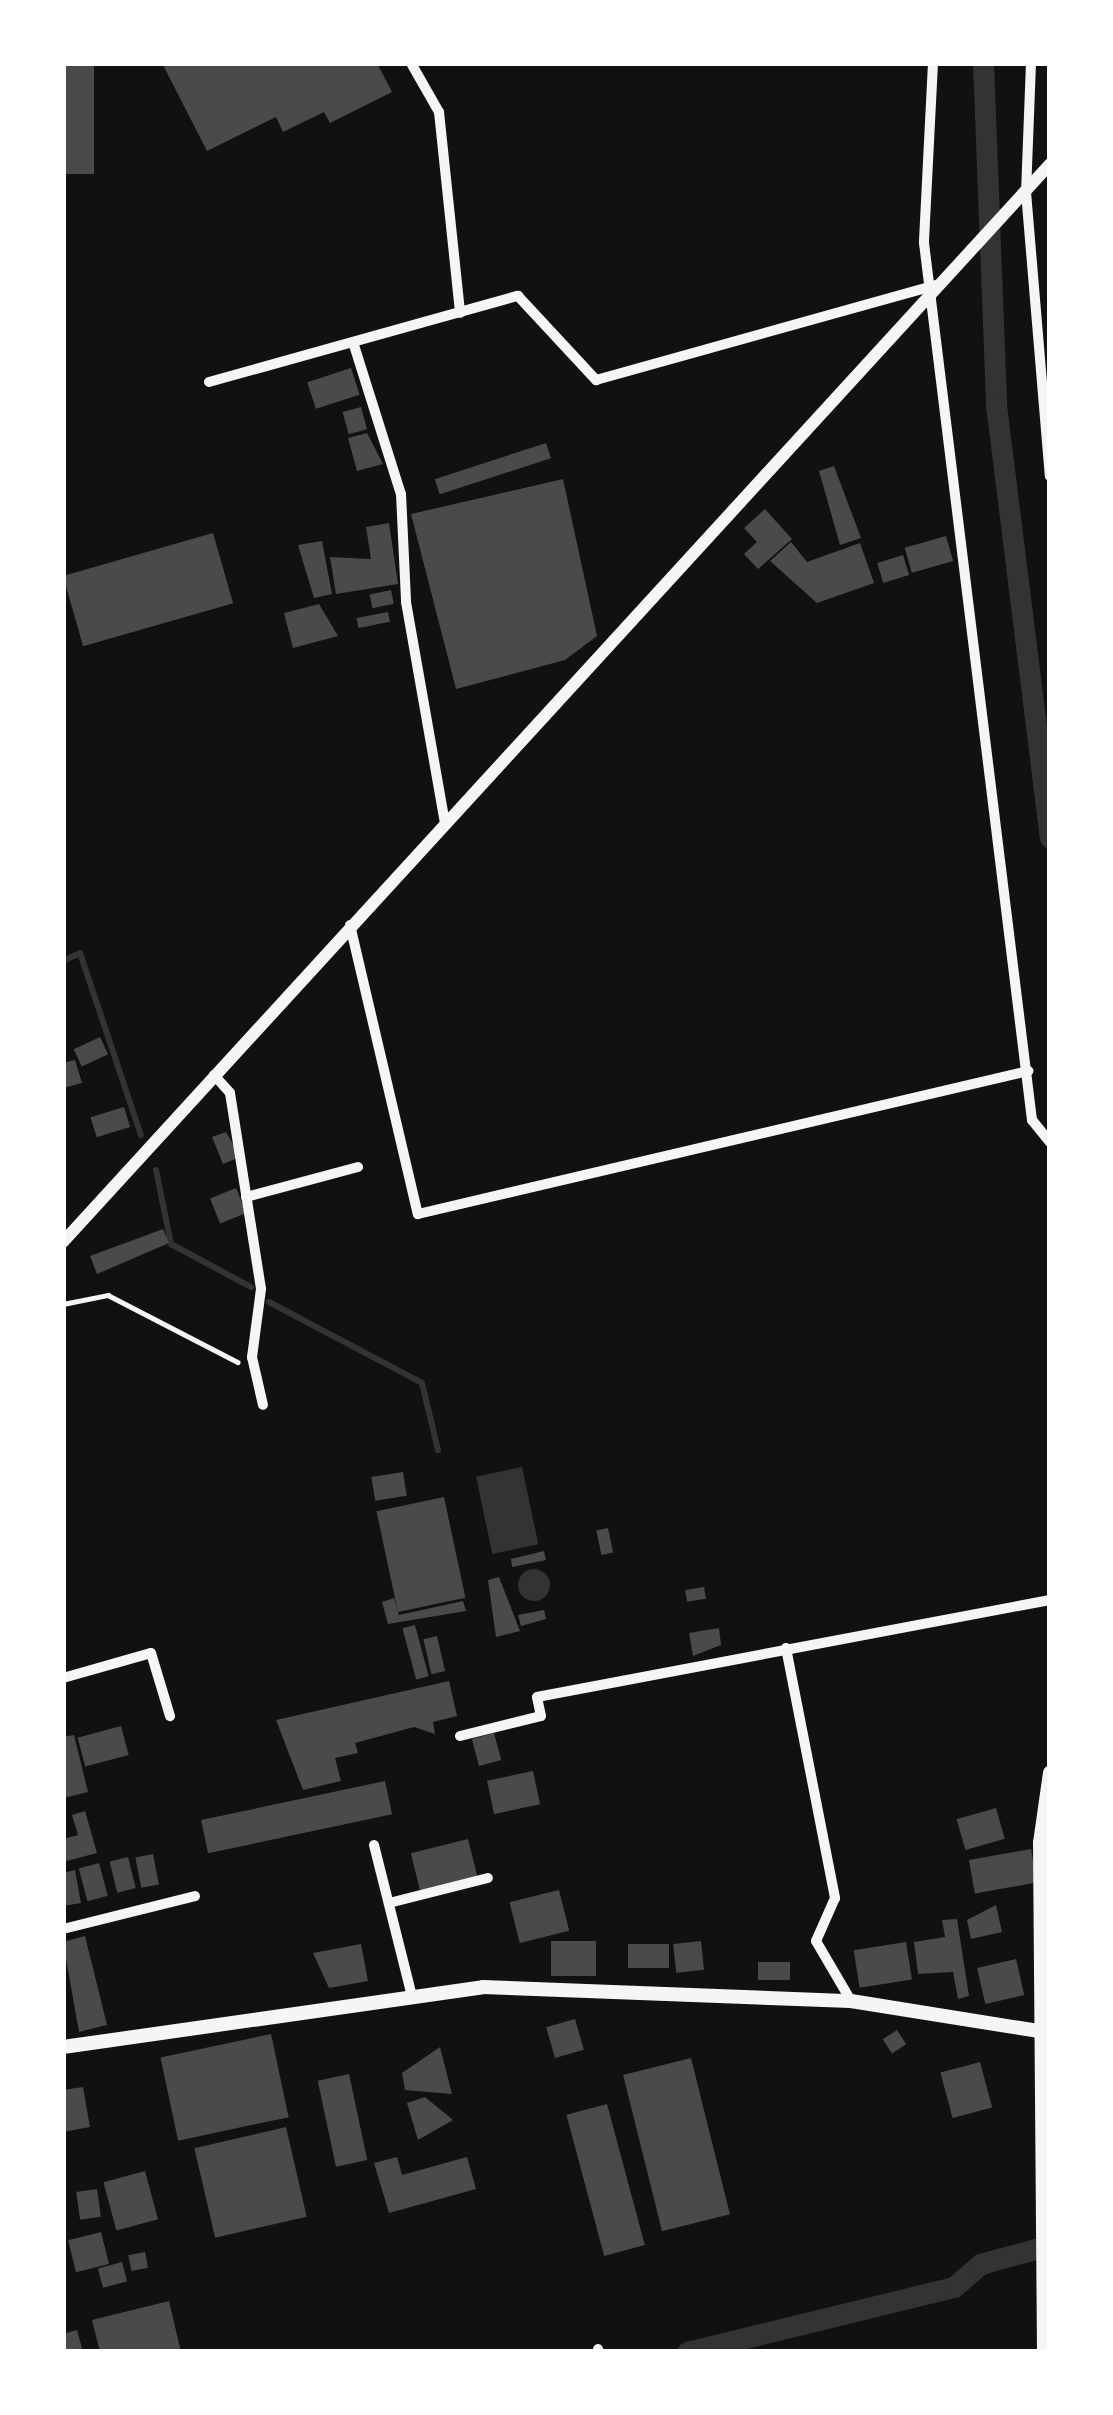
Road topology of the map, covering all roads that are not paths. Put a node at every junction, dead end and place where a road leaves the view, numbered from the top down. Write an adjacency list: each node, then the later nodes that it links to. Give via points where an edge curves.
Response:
1 (411, 63): 7 (street, via 439,112)
2 (932, 63): 6 (street, via 924,243)
3 (1031, 63): 5 (street)
4 (1050, 164): 5 (street)
5 (1026, 192): 6 (street); 10 (street)
6 (936, 285): 7 (street, via 596,380 518,296); 11 (street); 13 (street)
7 (460, 313): 8 (street)
8 (353, 342): 9 (street); 11 (street, via 401,494 406,602)
9 (209, 382)
10 (1050, 476)
11 (446, 823): 12 (street)
12 (350, 925): 13 (street, via 418,1214); 14 (street)
13 (1028, 1071): 15 (street, via 1032,1120)
14 (214, 1076): 17 (street, via 230,1093); 18 (street)
15 (1050, 1142)
16 (358, 1167): 17 (street)
17 (246, 1197): 19 (street, via 261,1288 254,1370)
18 (63, 1242)
19 (263, 1405)
20 (1050, 1600): 21 (street)
21 (786, 1648): 24 (street, via 537,1696 541,1716); 33 (street, via 835,1898 816,1941)
22 (63, 1678): 23 (street, via 151,1653)
23 (170, 1716)
24 (460, 1736)
25 (1050, 1773): 29 (main road)
26 (374, 1845): 30 (street)
27 (488, 1878): 30 (street)
28 (195, 1896): 31 (street)
29 (1045, 1900): 34 (main road)
30 (388, 1903): 32 (street)
31 (63, 1929)
32 (411, 1992): 33 (main road, via 592,1986); 35 (main road)
33 (851, 2001): 34 (main road)
34 (1045, 2033): 36 (main road)
35 (63, 2047)
36 (1045, 2352)

